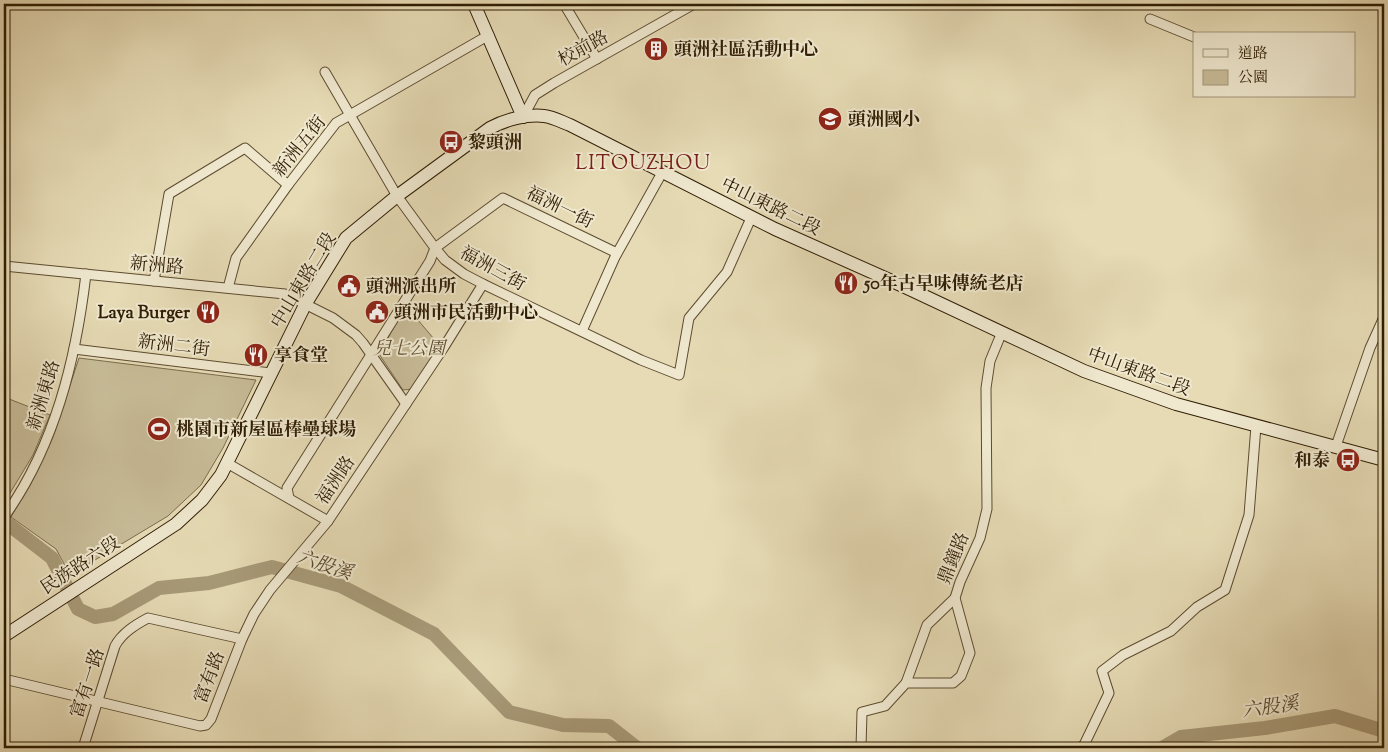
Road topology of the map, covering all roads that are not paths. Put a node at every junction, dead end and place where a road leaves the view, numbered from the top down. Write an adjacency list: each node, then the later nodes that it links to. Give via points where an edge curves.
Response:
1 (474, 4): 5 (main road)
2 (564, 4): 7 (street)
3 (694, 4): 7 (street, 校前路)
4 (1150, 19): 6 (street)
5 (489, 35): 9 (street, 新洲五街); 10 (main road)
6 (1193, 37)
7 (597, 59): 10 (street, 校前路, via 535,95)
8 (326, 72): 9 (street, 福洲三街)
9 (351, 115): 12 (street, 新洲五街, via 336,123); 13 (street, 福洲三街)
10 (523, 117): 11 (main road, 中山東路二段, via 544,116 570,125); 13 (main road, 中山東路二段, via 504,120 490,128)
11 (663, 171): 14 (main road, 中山東路二段); 16 (street)
12 (288, 185): 19 (street, via 245,148 168,194); 21 (street, 新洲五街, via 236,258)
13 (397, 196): 15 (street, 福洲三街); 22 (main road, 中山東路二段, via 346,238)
14 (751, 218): 24 (street, 福洲三街, via 727,272 689,318 679,375); 25 (main road, 中山東路二段)
15 (435, 248): 16 (street, 福洲一街, via 503,198); 20 (street, 福洲三街, via 451,265); 27 (street, 福洲一街)
16 (617, 253): 24 (street)
17 (4, 266): 18 (street, 新洲路)
18 (86, 274): 19 (street, 新洲路); 26 (street, 新洲東路)
19 (154, 281): 21 (street, 新洲路)
20 (483, 284): 24 (street, 福洲三街); 29 (street, 福洲路)
21 (228, 288): 22 (street, 新洲路, via 285,294)
22 (306, 303): 27 (street, via 346,327); 28 (main road, 中山東路二段)
23 (1384, 317): 31 (street)
24 (582, 331)
25 (1002, 332): 30 (main road, 中山東路二段, via 1084,371 1176,404); 38 (street, 鼎鐘路, via 990,361 986,388 987,509 980,538)
26 (74, 349): 28 (street, 新洲二街); 35 (street, 新洲東路, via 53,427 32,472)
27 (372, 355): 29 (street); 34 (street, 福洲一街, via 288,488)
28 (270, 373): 33 (main road, 中山東路二段)
29 (406, 404): 36 (street, 福洲路)
30 (1256, 426): 31 (main road, 中山東路二段); 46 (street, via 1249,515 1225,590 1197,607 1171,631 1123,655 1102,671 1109,693)
31 (1336, 446): 32 (main road, 中山東路二段)
32 (1384, 460)
33 (227, 463): 34 (street); 37 (main road, 中山東路二段, via 202,500)
34 (289, 498): 36 (street)
35 (4, 516)
36 (328, 521): 40 (street, 富有路, via 270,590)
37 (176, 524): 39 (main road, 民族路六段)
38 (955, 598): 42 (street, via 928,625); 42 (street, 鼎鐘路, via 970,653 961,676 953,683)
39 (4, 636)
40 (242, 639): 43 (street, 富有一路, via 148,618 120,637); 43 (street, 富有路, via 211,719 206,724 200,726)
41 (4, 679): 43 (street, 富有路)
42 (906, 683): 45 (street, via 886,706 862,712)
43 (98, 700): 44 (street, 富有一路)
44 (83, 748)
45 (861, 748)
46 (1080, 748)

